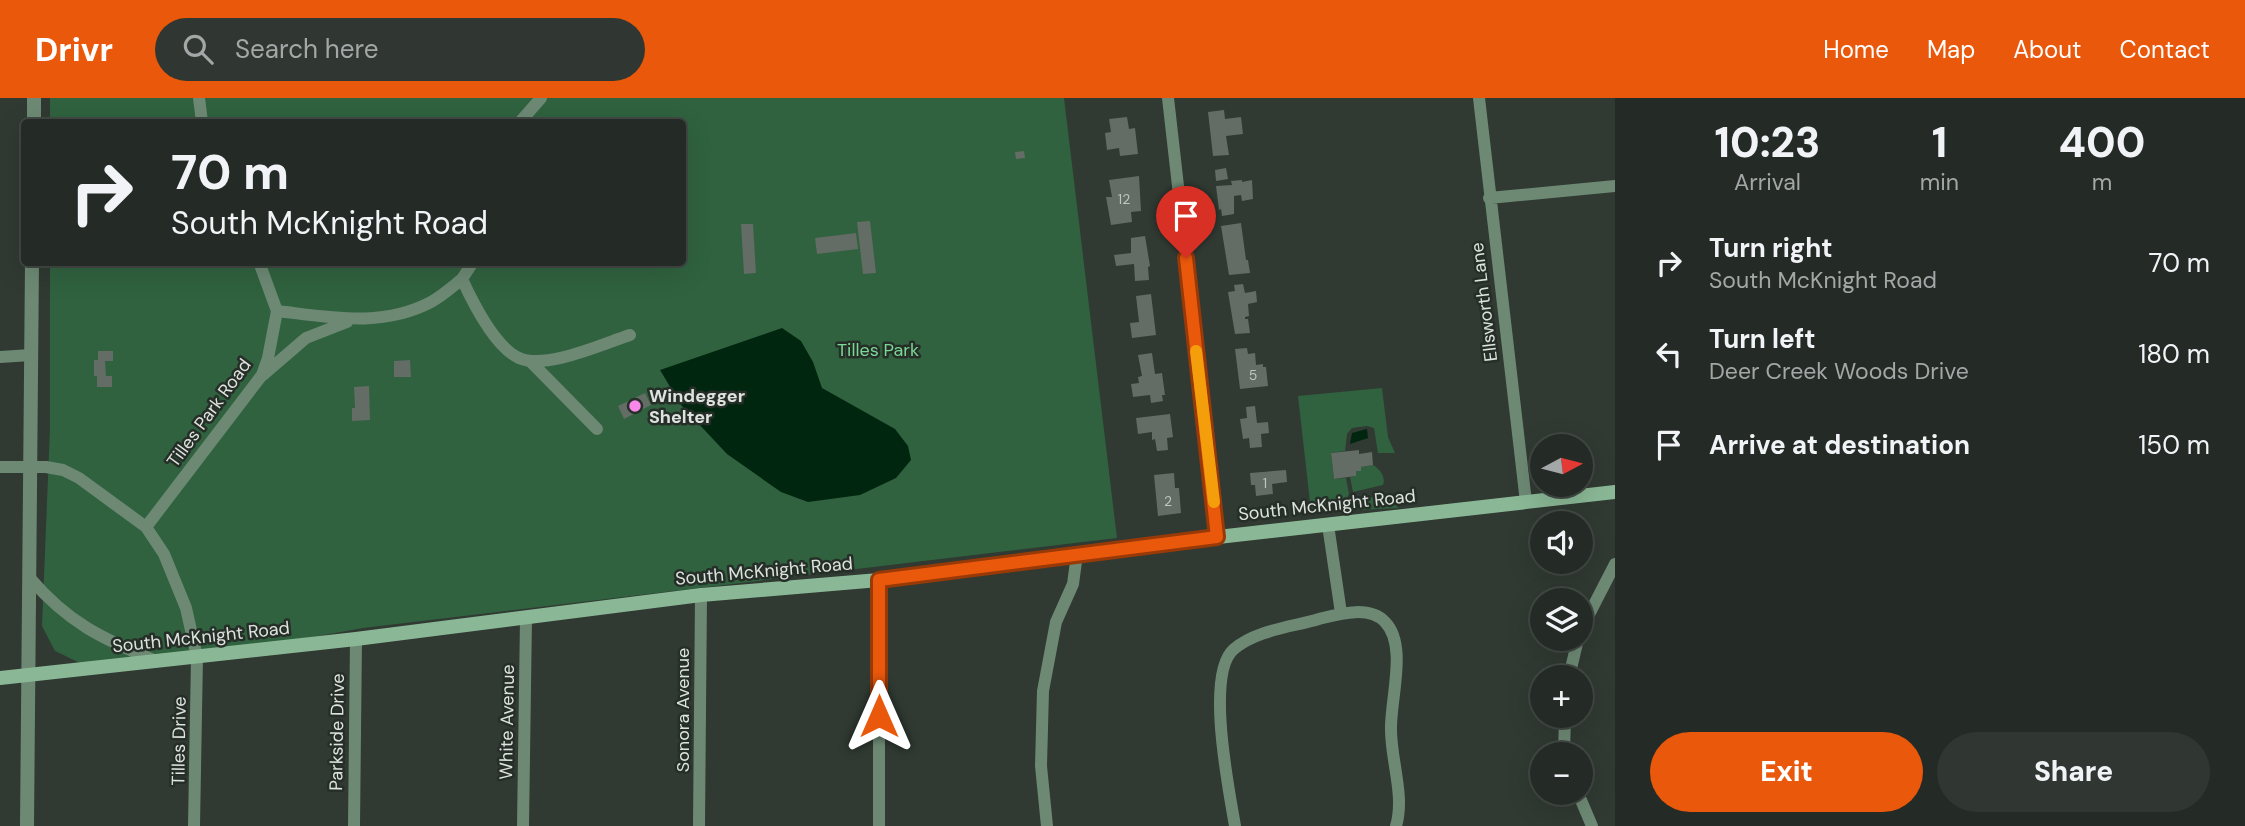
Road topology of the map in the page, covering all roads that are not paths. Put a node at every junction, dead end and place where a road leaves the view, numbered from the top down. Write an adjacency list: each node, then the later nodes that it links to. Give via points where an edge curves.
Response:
1 (34, 98): 6 (street)
2 (200, 98): 7 (street)
3 (541, 98): 8 (street)
4 (1168, 98): 29 (street)
5 (1479, 98): 10 (street, Ellsworth Lane)
6 (34, 119)
7 (202, 119)
8 (523, 119)
9 (1615, 186): 10 (street)
10 (1489, 198): 26 (street, Ellsworth Lane)
11 (32, 266): 18 (street)
12 (260, 266): 15 (street)
13 (470, 266): 14 (street)
14 (462, 279): 16 (street, via 432,302 397,316); 20 (street, via 492,331 509,351)
15 (277, 311): 16 (street); 21 (street, Tilles Park Road)
16 (353, 320): 21 (street, via 306,338)
17 (630, 335): 20 (street, via 557,358)
18 (31, 355): 19 (street); 24 (street)
19 (0, 357)
20 (530, 361): 22 (street)
21 (262, 375): 28 (street, Tilles Park Road)
22 (597, 429)
23 (0, 467): 24 (street)
24 (31, 468): 28 (street, via 63,470); 32 (street)
25 (1615, 492): 26 (main road, South McKnight Road)
26 (1526, 502): 27 (main road, South McKnight Road)
27 (1328, 525): 29 (main road, South McKnight Road); 36 (street)
28 (146, 527): 39 (street, via 174,576)
29 (1217, 537): 30 (main road, South McKnight Road)
30 (1077, 554): 33 (main road, South McKnight Road); 50 (street, via 1073,584 1056,622 1043,691 1041,766)
31 (1615, 564): 35 (street)
32 (30, 578): 40 (street, via 79,624); 41 (street)
33 (879, 580): 34 (main road, South McKnight Road); 49 (street)
34 (701, 595): 37 (main road, South McKnight Road); 48 (street, Sonora Avenue)
35 (1593, 607)
36 (1341, 613): 51 (street, via 1256,636 1229,654 1222,669 1221,746); 52 (street, via 1373,613 1392,629 1397,646 1391,730)
37 (526, 618): 38 (main road, South McKnight Road); 47 (street, White Avenue)
38 (356, 639): 39 (main road, South McKnight Road); 46 (street, Parkside Drive)
39 (197, 657): 40 (main road, South McKnight Road); 45 (street, Tilles Drive)
40 (156, 661): 41 (main road, South McKnight Road)
41 (28, 675): 42 (main road, South McKnight Road); 44 (street)
42 (0, 678)
43 (1583, 805): 53 (street)
44 (27, 826)
45 (194, 826)
46 (354, 826)
47 (523, 826)
48 (699, 826)
49 (879, 826)
50 (1047, 826)
51 (1235, 826)
52 (1396, 826)
53 (1592, 826)

